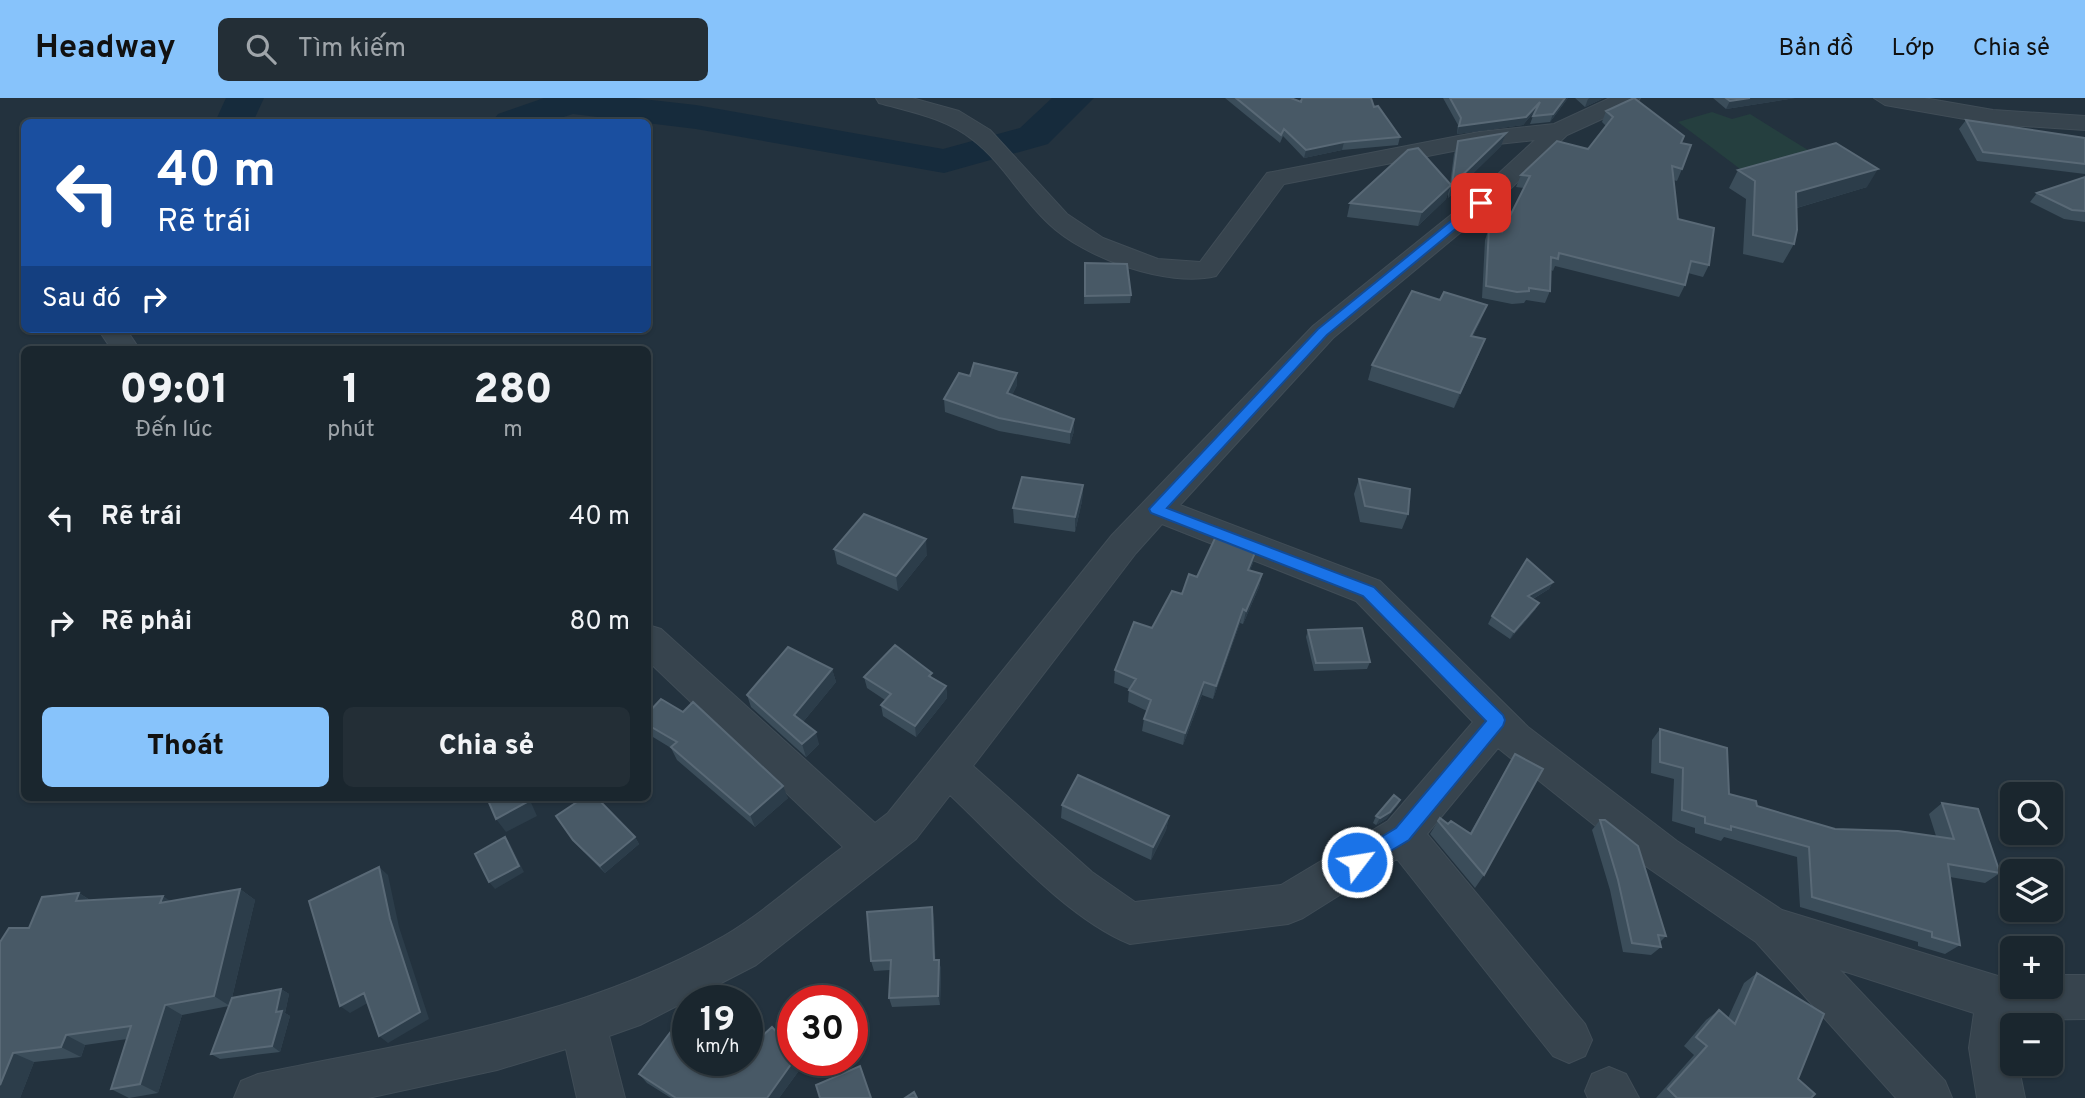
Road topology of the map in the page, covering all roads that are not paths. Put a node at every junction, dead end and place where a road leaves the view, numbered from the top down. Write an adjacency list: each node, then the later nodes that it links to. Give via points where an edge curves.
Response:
1 (887, 98): 4 (street)
2 (1629, 98): 6 (street)
3 (1885, 98): 5 (street, via 1993,117)
4 (917, 102): 6 (street, via 982,135 1058,219 1094,244 1154,267 1207,270 1276,178 1479,139)
5 (2085, 123)
6 (1559, 130): 7 (street, via 1481,203 1322,332)
7 (1157, 509): 9 (street, via 1368,592); 10 (street, via 1124,544)
8 (651, 642): 12 (street)
9 (1497, 720): 11 (street); 13 (street, via 1514,739 1662,854)
10 (948, 768): 11 (street, via 1077,886 1130,923 1288,904); 12 (street, via 902,826)
11 (1402, 834): 17 (street)
12 (873, 848): 16 (street, via 741,950 624,1009)
13 (1771, 926): 15 (street); 20 (street)
14 (2085, 997): 15 (street)
15 (1998, 998): 21 (street, via 1992,1048)
16 (583, 1022): 18 (street, via 497,1047); 19 (street)
17 (1569, 1040)
18 (258, 1098)
19 (601, 1098)
20 (1928, 1098)
21 (2001, 1098)

